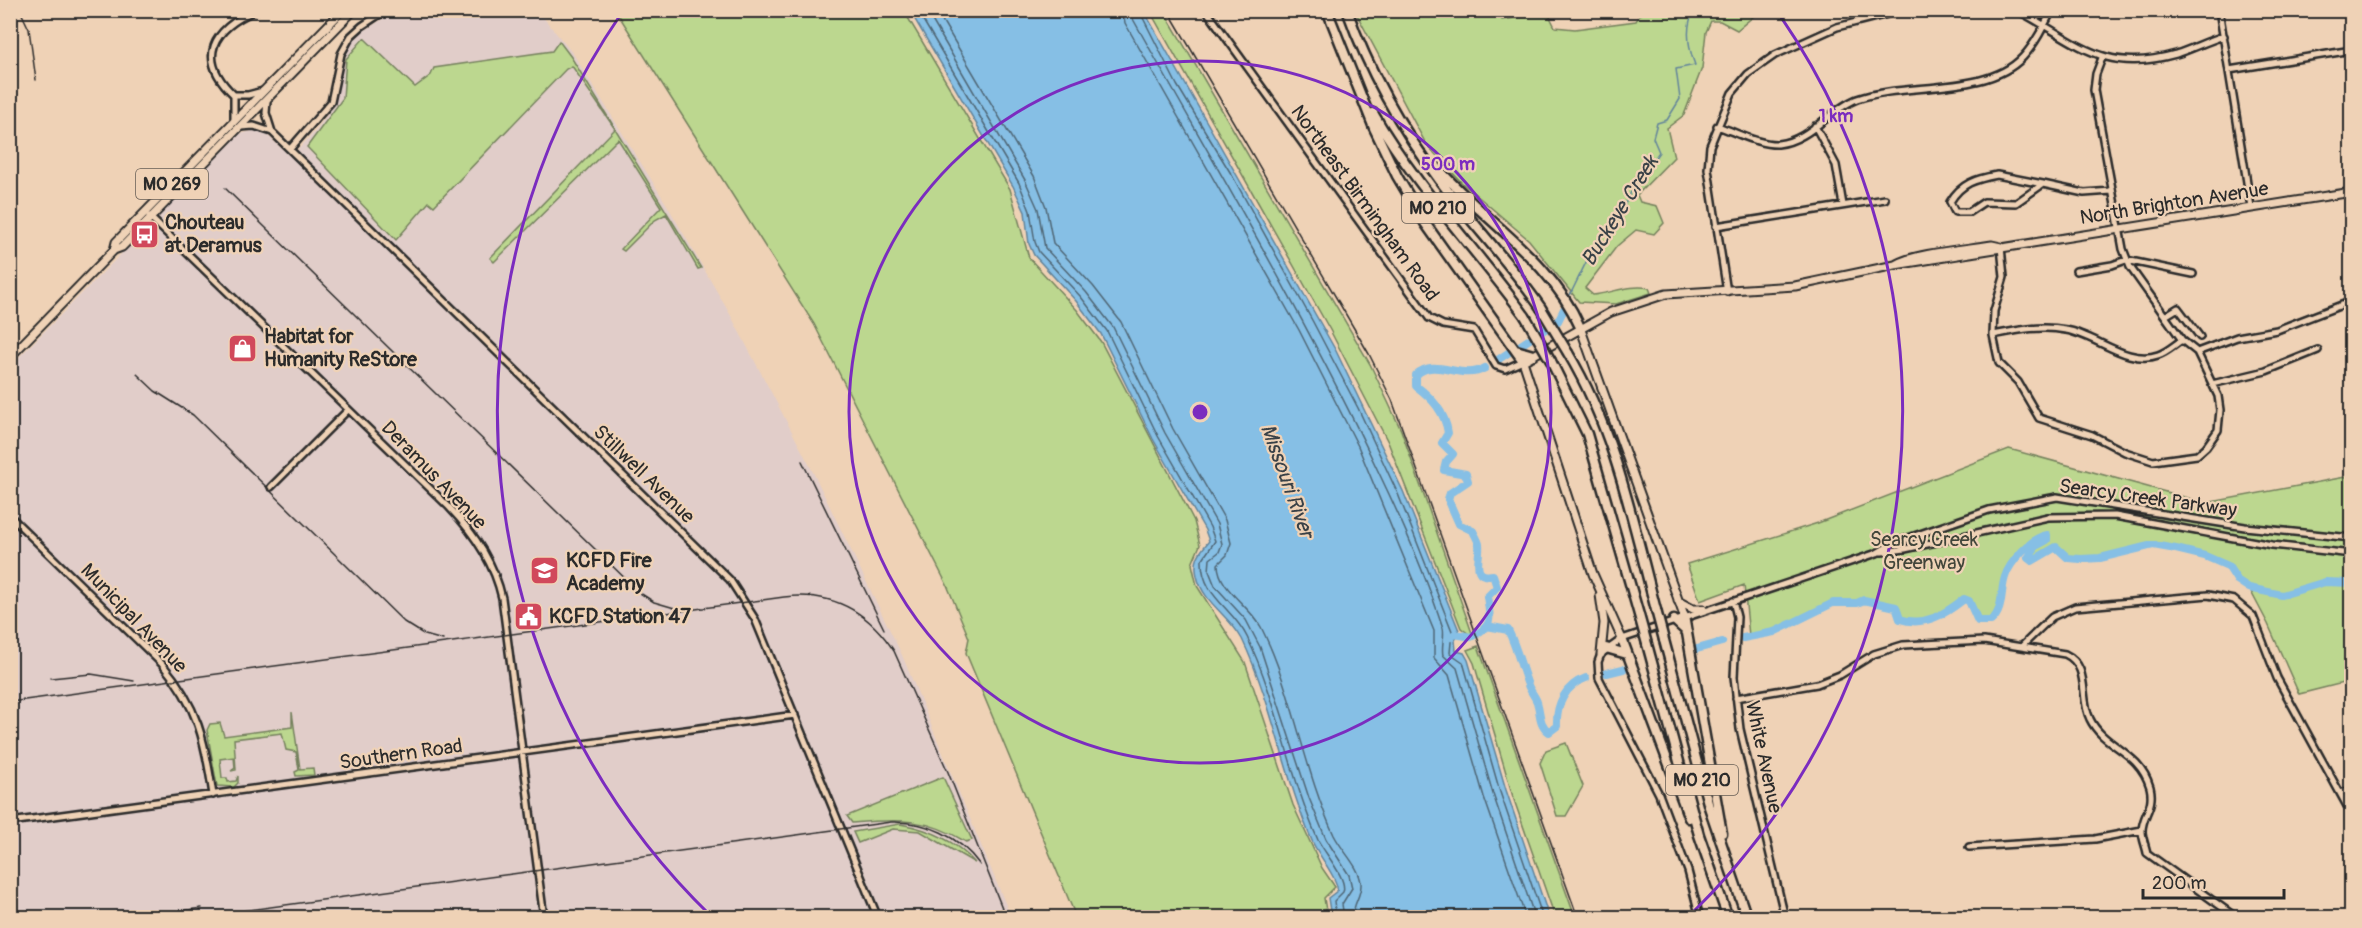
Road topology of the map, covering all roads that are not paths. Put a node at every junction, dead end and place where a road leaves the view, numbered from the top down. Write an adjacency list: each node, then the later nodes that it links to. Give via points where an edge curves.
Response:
1 (256, 10): 19 (street, via 230,23 216,42 215,70)
2 (343, 10): 17 (main road, MO 269)
3 (354, 10): 20 (main road, MO 269)
4 (386, 10): 27 (street, via 351,36 342,54 331,102)
5 (1206, 10): 53 (street, Northeast Birmingham Road, via 1429,318 1443,325 1474,330 1496,366 1505,369)
6 (1327, 10): 18 (highway, MO 210)
7 (1347, 10): 26 (highway, MO 210, via 1361,50)
8 (1904, 10): 22 (street, via 1837,27 1764,61 1732,93)
9 (2017, 10): 12 (street)
10 (2052, 10): 12 (street)
11 (2219, 10): 13 (street)
12 (2044, 26): 15 (street); 23 (street, via 2023,57 1994,75 1866,97 1846,104)
13 (2223, 36): 15 (street, via 2163,57 2127,62); 16 (street)
14 (2352, 50): 16 (street)
15 (2102, 58): 29 (street, via 2094,90)
16 (2229, 70): 33 (street)
17 (264, 90): 19 (street); 21 (main road, MO 269)
18 (1361, 92): 48 (highway, via 1408,195); 81 (highway, MO 210, bridge, via 1406,166 1525,316 1587,434)
19 (234, 95): 21 (street)
20 (267, 101): 24 (main road, MO 269); 25 (street)
21 (234, 120): 34 (main road, MO 269)
22 (1718, 126): 23 (street, via 1774,144 1793,140); 35 (street, via 1710,146 1708,169)
23 (1815, 126): 32 (street, via 1836,165)
24 (241, 127): 25 (street, via 254,126); 34 (main road, MO 269)
25 (272, 132): 27 (street, Stillwell Avenue)
26 (1409, 136): 44 (highway, via 1449,182 1535,260 1565,299); 83 (highway, MO 210, bridge, via 1541,308 1596,410 1617,465 1709,807)
27 (290, 149): 73 (street, Stillwell Avenue, via 730,580 755,619)
28 (2043, 184): 28 (street, via 1997,176 1976,178 1958,189 1950,202 1955,212 1969,212 1984,202 2016,202); 29 (street, via 2084,193)
29 (2112, 190): 36 (street)
30 (2352, 192): 33 (main road, North Brighton Avenue)
31 (1886, 199): 32 (street)
32 (1843, 205): 35 (street)
33 (2252, 207): 36 (main road, North Brighton Avenue)
34 (148, 215): 52 (main road, MO 269, via 116,242 114,250); 55 (street, Deramus Avenue)
35 (1716, 226): 41 (street)
36 (2117, 229): 37 (main road, North Brighton Avenue); 38 (street)
37 (2001, 247): 41 (main road, North Brighton Avenue, via 1803,285); 45 (street, via 2004,277 1994,310)
38 (2126, 260): 39 (street); 40 (street); 43 (street)
39 (2076, 271)
40 (2193, 274)
41 (1727, 292): 44 (main road, North Brighton Avenue, via 1666,294)
42 (2352, 301): 50 (street, via 2277,330 2237,336)
43 (2165, 316): 46 (street, via 2178,308); 47 (street)
44 (1580, 327): 51 (main road, North Brighton Avenue); 63 (main road)
45 (1993, 335): 47 (street, via 2043,327 2069,330 2142,357 2157,356); 54 (street, via 1999,363 2018,382 2039,418 2153,461 2192,457 2206,447 2218,430 2220,410)
46 (2200, 338)
47 (2182, 340): 50 (street)
48 (1514, 348): 51 (highway); 53 (highway)
49 (2318, 350): 54 (street, via 2266,371)
50 (2198, 352): 54 (street)
51 (1533, 355): 53 (main road, North Brighton Avenue)
52 (10, 357)
53 (1522, 361): 61 (main road)
54 (2212, 384)
55 (348, 410): 56 (street); 74 (street, Deramus Avenue, via 458,516 487,557 502,598)
56 (271, 487)
57 (10, 516): 77 (street, Municipal Avenue, via 176,680 201,727)
58 (2352, 538): 59 (street, Searcy Creek Parkway, via 2245,527 2057,497 1989,510 1894,543)
59 (1877, 553): 60 (street, Searcy Creek Parkway, via 2049,517 2080,515 2115,516 2272,545); 62 (street, Searcy Creek Parkway)
60 (2352, 554)
61 (1598, 586): 68 (main road); 70 (main road, via 1605,622)
62 (1732, 601): 64 (street, Searcy Creek Parkway); 72 (street, White Avenue, via 1737,616)
63 (1678, 602): 64 (main road); 65 (main road)
64 (1703, 609): 65 (street, Searcy Creek Parkway)
65 (1684, 616): 66 (street, Searcy Creek Parkway); 67 (highway)
66 (1674, 620): 67 (highway); 68 (street, Searcy Creek Parkway)
67 (1688, 633): 83 (highway, via 1712,786)
68 (1622, 639): 70 (street); 71 (highway)
69 (2023, 645): 72 (street, via 1984,641 1896,647 1817,684); 76 (street, via 2044,623 2066,610 2185,597 2220,596 2234,600 2249,611 2277,678); 80 (street, via 2065,654 2078,664 2092,724 2130,755 2147,779 2151,805)
70 (1604, 651): 71 (highway); 86 (street, via 1598,662 1599,678 1659,794 1688,871)
71 (1627, 654): 81 (highway, via 1690,821)
72 (1736, 698): 89 (street, White Avenue, via 1742,741)
73 (795, 715): 74 (street, Southern Road); 85 (street, Stillwell Avenue)
74 (523, 753): 77 (street, Southern Road); 84 (street, Deramus Avenue)
75 (2352, 790): 76 (street)
76 (2340, 793): 78 (street)
77 (213, 795): 79 (street, Southern Road)
78 (2352, 814)
79 (10, 822)
80 (2142, 830): 82 (street, via 2095,839); 90 (street, via 2147,854)
81 (1699, 835): 87 (highway, MO 210)
82 (1969, 847)
83 (1736, 889): 88 (highway, MO 210)
84 (544, 918)
85 (878, 918)
86 (1700, 918)
87 (1728, 918)
88 (1747, 918)
89 (1785, 918)
90 (2237, 918)

